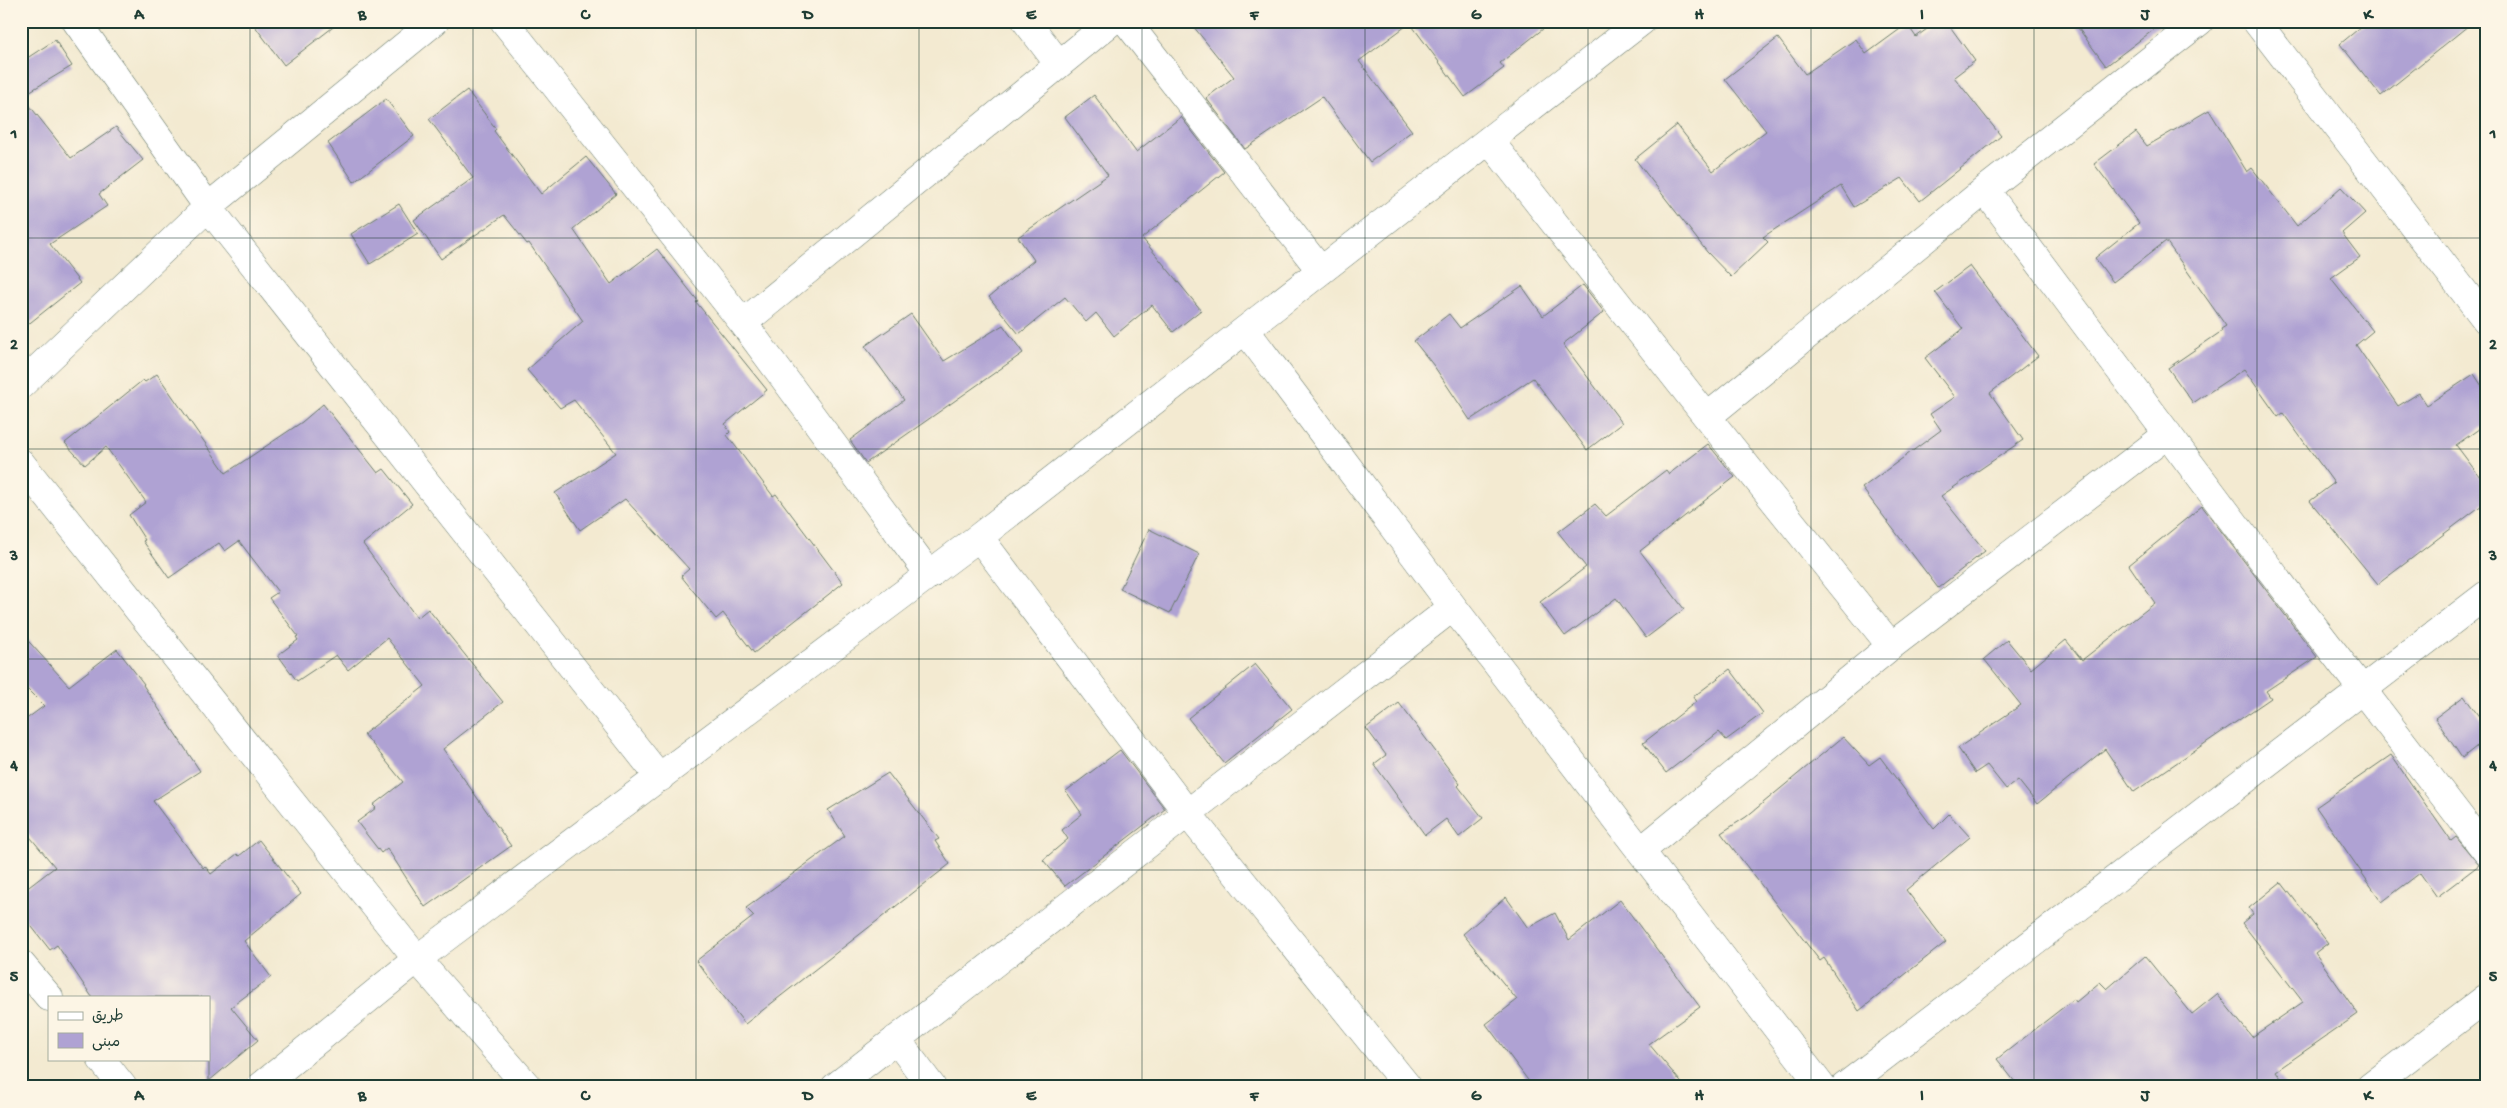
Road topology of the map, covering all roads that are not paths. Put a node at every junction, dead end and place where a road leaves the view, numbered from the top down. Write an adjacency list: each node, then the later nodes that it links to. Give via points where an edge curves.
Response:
1 (76, 21): 13 (street)
2 (435, 21): 13 (street)
3 (504, 21): 16 (street)
4 (1026, 21): 10 (street)
5 (1112, 21): 10 (street)
6 (1126, 21): 14 (street)
7 (1642, 21): 11 (street)
8 (2200, 21): 12 (street)
9 (2256, 21): 15 (street)
10 (1058, 63): 16 (street)
11 (1489, 140): 14 (street); 19 (street)
12 (1985, 190): 19 (street); 20 (street)
13 (208, 207): 18 (street); 28 (street)
14 (1321, 271): 17 (street)
15 (2486, 320)
16 (743, 323): 23 (street)
17 (1246, 331): 22 (street); 25 (street)
18 (21, 384)
19 (1707, 417): 26 (street)
20 (2168, 434): 26 (street); 27 (street)
21 (21, 463): 32 (street)
22 (979, 537): 23 (street); 29 (street)
23 (930, 575): 28 (street)
24 (2486, 595): 27 (street)
25 (1453, 607): 29 (street); 30 (street)
26 (1891, 646): 30 (street)
27 (2362, 690): 31 (street); 45 (street)
28 (660, 778): 32 (street)
29 (1188, 814): 36 (street); 43 (street)
30 (1642, 850): 44 (street)
31 (2486, 851)
32 (417, 959): 39 (street); 40 (street)
33 (21, 964): 34 (street)
34 (48, 996)
35 (2486, 998): 46 (street)
36 (896, 1039): 41 (street); 42 (street)
37 (101, 1060): 38 (street)
38 (123, 1087)
39 (260, 1087)
40 (528, 1087)
41 (835, 1087)
42 (932, 1087)
43 (1408, 1087)
44 (1822, 1087)
45 (1844, 1087)
46 (2370, 1087)

